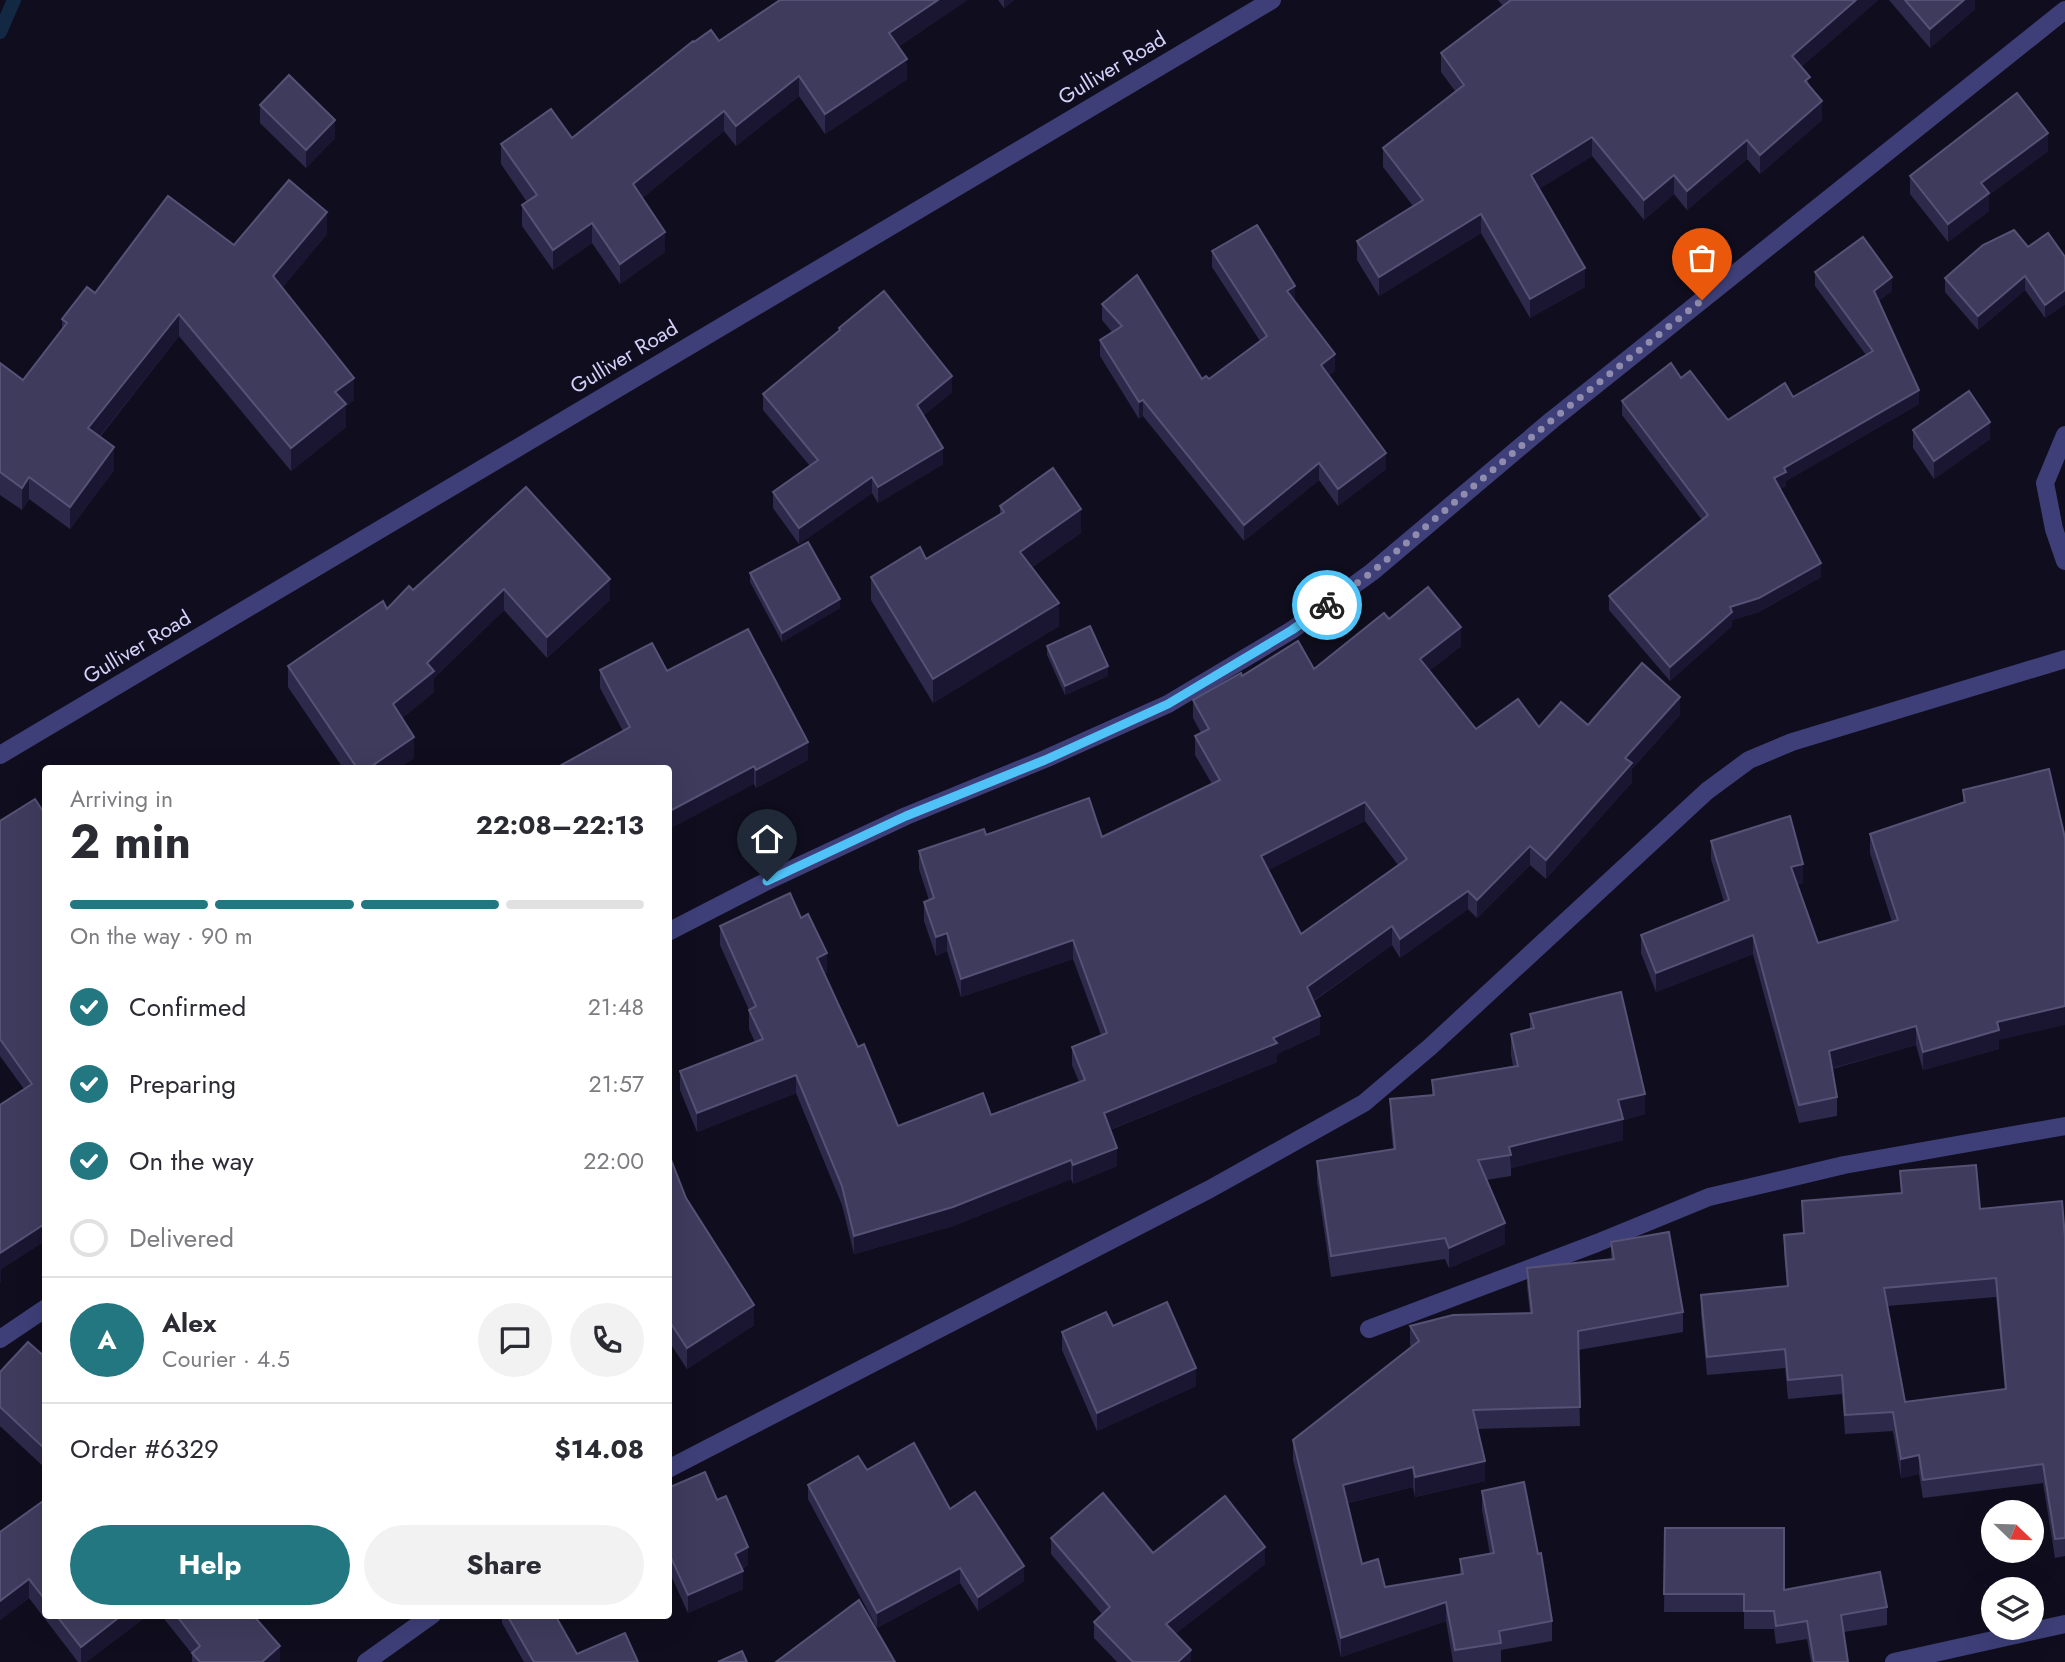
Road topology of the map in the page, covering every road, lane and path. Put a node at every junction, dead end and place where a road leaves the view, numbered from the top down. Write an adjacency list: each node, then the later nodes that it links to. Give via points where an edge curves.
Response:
1 (1272, 0): 6 (street, Gulliver Road)
2 (2065, 10): 7 (street, via 1552,420 1372,572 1292,630 1168,704 906,816)
3 (2065, 435): 4 (street, via 2045,483)
4 (2065, 561)
5 (2065, 659): 12 (street, via 1792,742 1749,760 1707,791 1364,1103 1210,1189)
6 (0, 755)
7 (672, 930)
8 (2065, 1126): 10 (street, via 1844,1165 1709,1198)
9 (42, 1311): 11 (street)
10 (1370, 1329)
11 (0, 1339)
12 (672, 1467)
13 (426, 1619): 15 (street)
14 (2065, 1624): 16 (street)
15 (366, 1662)
16 (1894, 1662)

